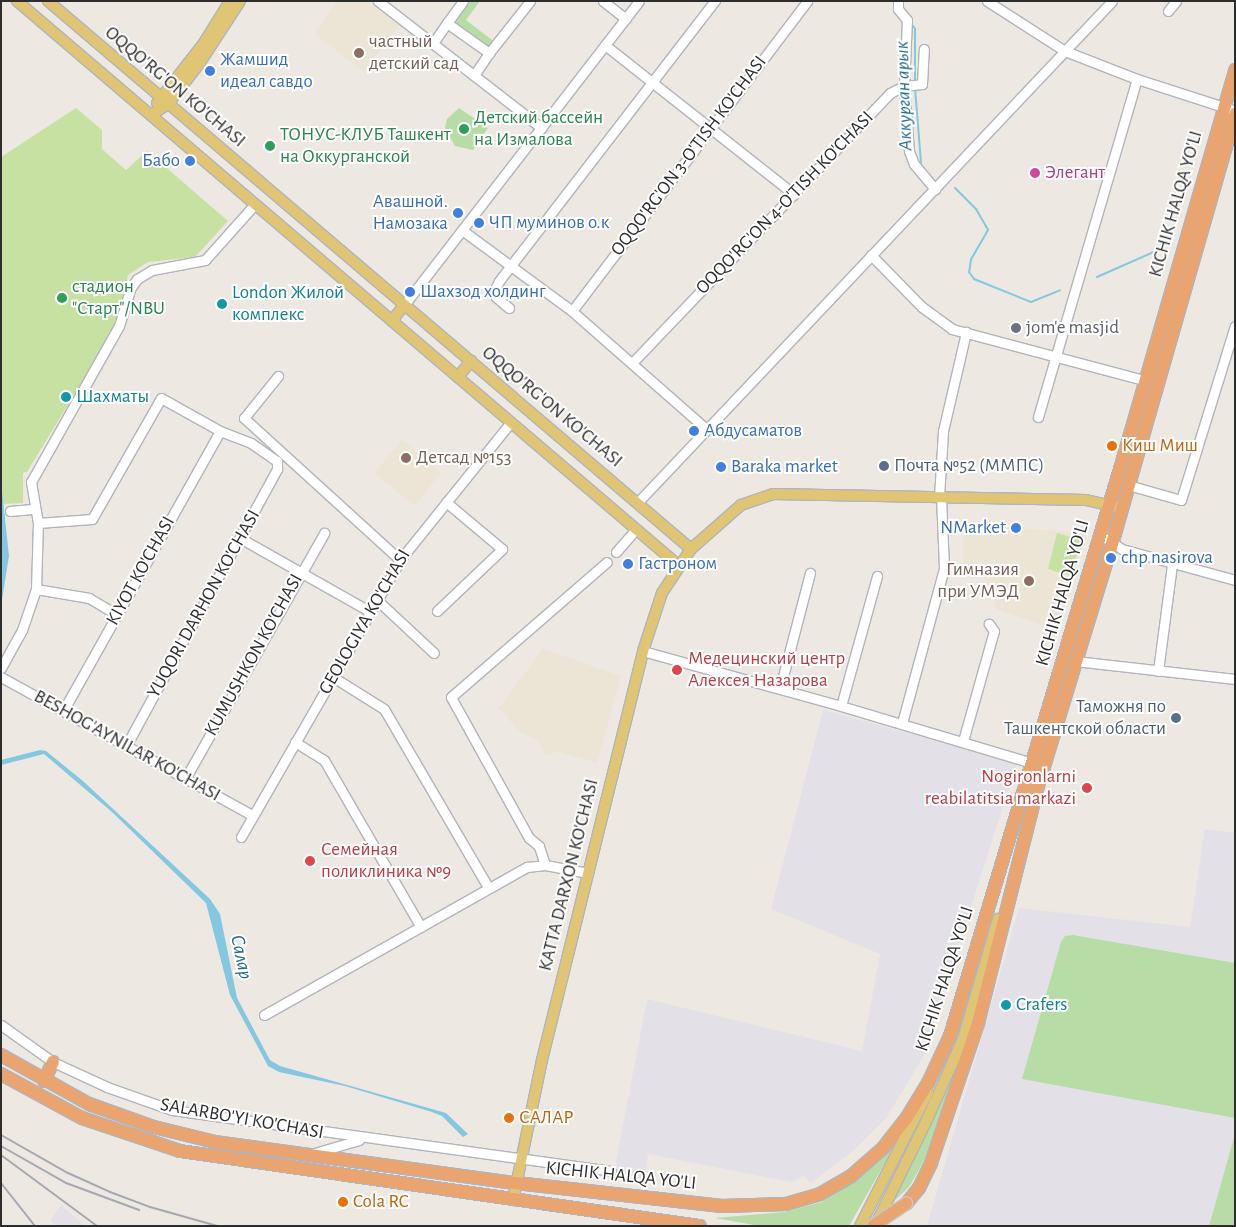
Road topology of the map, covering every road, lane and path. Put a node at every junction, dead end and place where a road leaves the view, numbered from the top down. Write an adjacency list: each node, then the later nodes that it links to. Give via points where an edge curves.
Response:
1 (17, 1): 31 (main road, OQQO'RG'ON KO'CHASI)
2 (48, 1): 29 (main road, OQQO'RG'ON KO'CHASI)
3 (230, 1): 29 (main road)
4 (240, 1): 29 (main road, via 212,47)
5 (378, 1): 19 (street)
6 (463, 1): 18 (street)
7 (530, 1): 23 (street)
8 (603, 1): 17 (street)
9 (639, 1): 17 (street)
10 (715, 1): 27 (street)
11 (807, 1): 33 (street, OQQO'RG'ON 3-O'TISH KO'CHASI)
12 (898, 1): 28 (street, via 898,9 907,20)
13 (987, 1): 22 (street)
14 (1112, 1): 22 (street)
15 (1176, 1): 16 (street)
16 (1168, 11)
17 (626, 19): 20 (street)
18 (447, 23): 19 (street); 23 (street)
19 (433, 43): 25 (street)
20 (606, 45): 27 (street); 32 (street)
21 (924, 49): 28 (street, via 923,83)
22 (1065, 51): 26 (street); 34 (street)
23 (489, 53): 25 (street)
24 (1235, 70): 30 (highway, KICHIK HALQA YO'LI)
25 (474, 75): 32 (street)
26 (1137, 79): 30 (street); 46 (street, via 1103,186)
27 (654, 82): 33 (street); 39 (street)
28 (912, 85): 34 (street, via 909,152 914,164); 35 (street, OQQO'RG'ON 4-O'TISH KO'CHASI, via 890,93)
29 (164, 101): 31 (main road); 40 (main road, OQQO'RG'ON KO'CHASI)
30 (1231, 111): 51 (highway, KICHIK HALQA YO'LI); 56 (highway, KICHIK HALQA YO'LI)
31 (151, 115): 36 (main road, OQQO'RG'ON KO'CHASI)
32 (542, 128): 37 (street)
33 (710, 128): 35 (street); 42 (street, OQQO'RG'ON 3-O'TISH KO'CHASI)
34 (934, 189): 38 (street)
35 (794, 194): 48 (street, OQQO'RG'ON 4-O'TISH KO'CHASI)
36 (255, 204): 43 (main road, OQQO'RG'ON KO'CHASI); 62 (street, via 205,260 152,270 133,284 119,326 31,480)
37 (462, 230): 39 (street); 40 (street)
38 (871, 255): 45 (street, via 935,317 952,329); 54 (street)
39 (511, 266): 41 (street, via 494,291); 42 (street)
40 (404, 305): 43 (main road); 47 (main road, OQQO'RG'ON KO'CHASI)
41 (509, 308)
42 (572, 310): 48 (street)
43 (392, 321): 50 (main road, OQQO'RG'ON KO'CHASI)
44 (1235, 326): 56 (street, via 1181,500)
45 (966, 332): 46 (street); 57 (street, via 943,431)
46 (1057, 356): 51 (street); 52 (street)
47 (471, 362): 50 (main road); 59 (main road, OQQO'RG'ON KO'CHASI)
48 (632, 363): 54 (street)
49 (278, 376): 72 (street, via 244,418)
50 (458, 377): 53 (main road, OQQO'RG'ON KO'CHASI)
51 (1144, 380): 60 (highway, KICHIK HALQA YO'LI)
52 (1038, 417)
53 (511, 422): 58 (street, GEOLOGIYA KO'CHASI); 65 (main road, OQQO'RG'ON KO'CHASI)
54 (705, 428): 59 (street)
55 (220, 431): 64 (street, via 160,398 92,519); 68 (street, YUQORI DARHON KO'CHASI, via 251,443 277,461 277,469); 84 (street, KIYOT KO'CHASI)
56 (1128, 485): 61 (highway, KICHIK HALQA YO'LI)
57 (940, 497): 60 (main road, via 1086,500); 70 (main road, via 760,496 741,505); 97 (street, via 944,568)
58 (446, 502): 72 (street, GEOLOGIYA KO'CHASI); 83 (street, via 502,549)
59 (636, 503): 70 (main road, OQQO'RG'ON KO'CHASI)
60 (1108, 505): 61 (main road); 67 (highway, KICHIK HALQA YO'LI)
61 (1122, 508): 69 (highway, KICHIK HALQA YO'LI)
62 (35, 509): 63 (street); 64 (street)
63 (10, 511)
64 (38, 523): 80 (street)
65 (636, 529): 71 (street); 75 (main road, OQQO'RG'ON KO'CHASI)
66 (324, 533): 76 (street, KUMUSHKON KO'CHASI)
67 (1099, 534): 69 (street); 101 (highway, KICHIK HALQA YO'LI)
68 (240, 538): 76 (street); 100 (street, YUQORI DARHON KO'CHASI)
69 (1113, 540): 74 (street, via 1122,548); 88 (highway, KICHIK HALQA YO'LI)
70 (691, 548): 75 (main road, KATTA DARXON KO'CHASI)
71 (616, 552)
72 (400, 560): 81 (street, GEOLOGIYA KO'CHASI)
73 (606, 562): 106 (street, via 451,697 529,838 540,846)
74 (1172, 564): 79 (street); 90 (street)
75 (678, 565): 86 (main road, KATTA DARXON KO'CHASI, via 662,593)
76 (301, 572): 82 (street); 102 (street, KUMUSHKON KO'CHASI)
77 (810, 573): 94 (street)
78 (877, 576): 95 (street)
79 (1235, 580)
80 (36, 589): 84 (street, via 89,598); 89 (street, via 22,630)
81 (376, 599): 82 (street, GEOLOGIYA KO'CHASI); 87 (street)
82 (369, 611): 92 (street, GEOLOGIYA KO'CHASI)
83 (437, 611)
84 (116, 614): 96 (street, KIYOT KO'CHASI)
85 (989, 624): 98 (street, via 994,631)
86 (643, 652): 94 (street); 107 (main road, KATTA DARXON KO'CHASI)
87 (434, 653)
88 (1075, 662): 90 (street); 101 (highway, KICHIK HALQA YO'LI)
89 (1, 668)
90 (1158, 671): 93 (street)
91 (1, 677): 96 (street, BESHOG'AYNILAR KO'CHASI)
92 (334, 677): 99 (street, GEOLOGIYA KO'CHASI); 108 (street, via 384,709)
93 (1235, 680)
94 (780, 688): 95 (street)
95 (841, 706): 97 (street)
96 (63, 711): 100 (street, BESHOG'AYNILAR KO'CHASI)
97 (902, 723): 98 (street)
98 (964, 741): 101 (street)
99 (295, 742): 104 (street, GEOLOGIYA KO'CHASI); 109 (street, via 324,760)
100 (126, 746): 102 (street, BESHOG'AYNILAR KO'CHASI)
101 (1038, 765): 103 (highway, KICHIK HALQA YO'LI); 112 (highway, KICHIK HALQA YO'LI)
102 (185, 778): 104 (street, BESHOG'AYNILAR KO'CHASI)
103 (1033, 803): 127 (main road, via 963,1039); 127 (highway, KICHIK HALQA YO'LI, bridge, via 970,1051 932,1163 906,1204)
104 (252, 815): 105 (street, GEOLOGIYA KO'CHASI)
105 (241, 837)
106 (545, 865): 107 (street); 108 (street, via 527,867)
107 (588, 873): 121 (main road, KATTA DARXON KO'CHASI)
108 (488, 887): 109 (street)
109 (421, 928): 110 (street)
110 (264, 1015)
111 (1, 1025): 114 (street, SALARBO'YI KO'CHASI)
112 (946, 1047): 123 (highway, KICHIK HALQA YO'LI, via 914,1107 882,1148 842,1182 808,1198 776,1205 722,1206); 126 (main road, via 918,1115)
113 (1, 1055): 116 (highway, KICHIK HALQA YO'LI)
114 (53, 1062): 116 (highway); 118 (street, SALARBO'YI KO'CHASI, via 114,1090 172,1110)
115 (1, 1074): 119 (highway, KICHIK HALQA YO'LI, via 82,1118)
116 (44, 1081): 117 (highway, KICHIK HALQA YO'LI, via 89,1104)
117 (154, 1127): 119 (highway); 120 (highway, KICHIK HALQA YO'LI, via 215,1142)
118 (364, 1139): 120 (street); 121 (street, SALARBO'YI KO'CHASI)
119 (150, 1143): 124 (highway, KICHIK HALQA YO'LI, via 203,1156)
120 (309, 1154): 123 (highway, KICHIK HALQA YO'LI)
121 (521, 1158): 122 (street, SALARBO'YI KO'CHASI); 123 (main road, KATTA DARXON KO'CHASI)
122 (611, 1171)
123 (516, 1183): 124 (main road, KATTA DARXON KO'CHASI)
124 (513, 1200): 125 (highway, KICHIK HALQA YO'LI)
125 (700, 1226)
126 (860, 1226)
127 (874, 1226)

